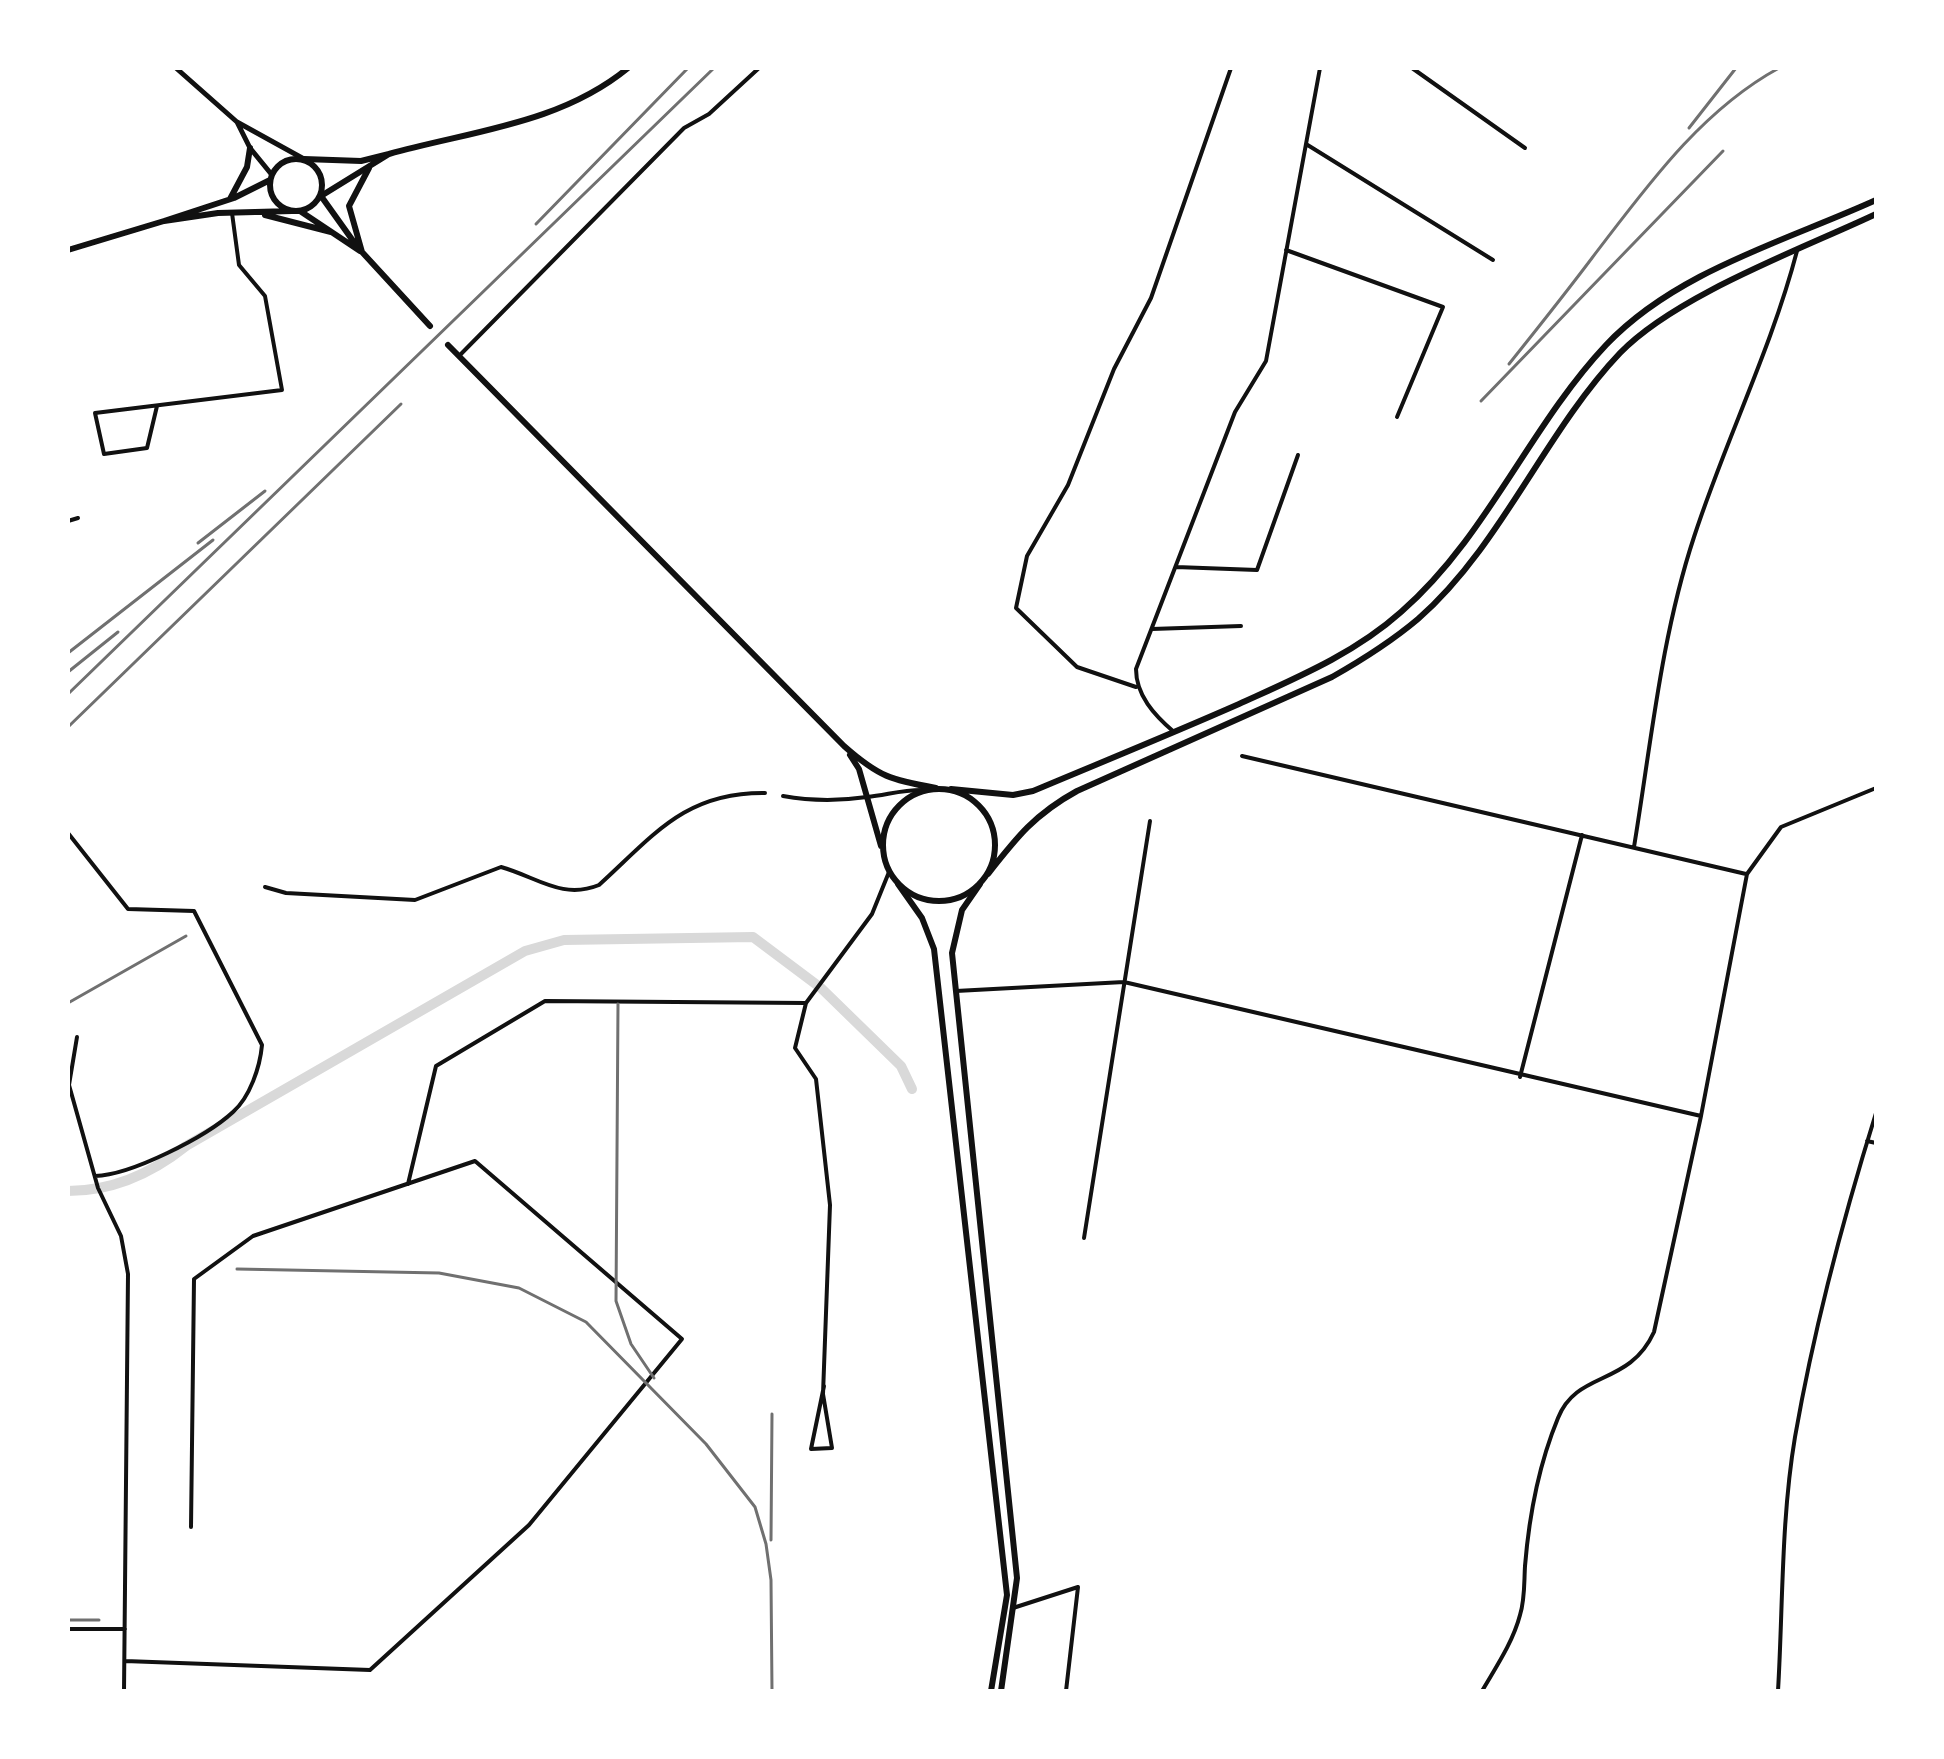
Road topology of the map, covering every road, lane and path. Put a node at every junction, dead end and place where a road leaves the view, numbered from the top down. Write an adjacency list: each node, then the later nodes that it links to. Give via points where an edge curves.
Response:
1 (176, 68): 7 (street)
2 (628, 68): 11 (main road, via 550,113)
3 (759, 68): 34 (street, via 709,114 684,128)
4 (1231, 68): 43 (street, via 1151,298 1114,369 1068,485 1027,556 1016,608 1077,667)
5 (1320, 68): 8 (street)
6 (1412, 68): 10 (street)
7 (237, 122): 9 (street); 12 (street)
8 (1306, 144): 26 (street); 29 (street)
9 (250, 148): 14 (street); 16 (main road, via 247,167)
10 (1525, 148)
11 (389, 154): 12 (main road, via 361,161); 13 (main road)
12 (304, 159): 14 (main road, via 287,160); 15 (main road, via 318,170)
13 (369, 168): 15 (main road); 28 (main road, via 349,206)
14 (271, 178): 16 (main road); 18 (main road, via 277,203)
15 (321, 196): 19 (main road); 28 (main road)
16 (230, 199): 23 (main road)
17 (1874, 201): 22 (main road); 30 (main road)
18 (292, 211): 19 (main road); 20 (main road)
19 (300, 211): 24 (main road)
20 (253, 212): 21 (main road); 24 (main road)
21 (232, 213): 23 (main road); 35 (street, via 239,265 265,296 282,390)
22 (1876, 213): 27 (main road)
23 (164, 221): 25 (main road)
24 (335, 233): 28 (main road)
25 (68, 250)
26 (1286, 250): 36 (street, via 1443,307); 40 (street, via 1266,361 1235,412)
27 (1797, 251): 31 (main road); 59 (street, via 1675,603)
28 (362, 252): 32 (main road)
29 (1493, 260)
30 (1710, 272): 31 (main road); 44 (main road, via 1607,345 1465,542 1400,613 1312,671)
31 (1718, 287): 52 (main road, via 1642,333 1621,352 1481,547 1419,618 1332,677)
32 (430, 326)
33 (448, 345): 34 (main road)
34 (459, 356): 45 (main road)
35 (157, 406): 35 (street, via 95,413 104,454 147,448)
36 (1397, 417)
37 (1298, 455): 40 (street, via 1257,570)
38 (78, 518): 39 (street)
39 (68, 521)
40 (1176, 567): 42 (street)
41 (1241, 626): 42 (street)
42 (1152, 629): 43 (street, via 1136,669)
43 (1136, 687): 44 (street)
44 (1174, 732): 47 (main road)
45 (844, 746): 48 (main road, via 891,780); 55 (main road, via 859,769)
46 (1242, 756): 58 (street)
47 (1070, 775): 50 (main road, via 1013,795); 52 (main road)
48 (936, 788): 50 (main road); 51 (main road)
49 (1876, 788): 63 (street, via 1781,827)
50 (951, 789): 62 (main road, via 971,797 995,832)
51 (925, 790): 55 (street); 60 (main road, via 901,803 889,818)
52 (1077, 791): 62 (main road, via 1027,824)
53 (765, 793): 66 (street, via 703,801 675,817 599,885 585,891 566,893 501,867 415,900 286,893)
54 (783, 796): 55 (street, via 812,801)
55 (867, 797): 60 (main road)
56 (1150, 821): 67 (street)
57 (68, 833): 76 (street, via 128,909 194,911 262,1045 252,1083 234,1111 173,1148 109,1176)
58 (1582, 835): 59 (street); 71 (street)
59 (1634, 847): 63 (street)
60 (883, 855): 61 (main road)
61 (889, 872): 64 (main road); 69 (street, via 872,914)
62 (988, 874): 65 (main road)
63 (1747, 874): 73 (street)
64 (898, 884): 65 (main road, via 917,897 939,902 961,897); 86 (main road, via 922,918 934,949 1007,1595)
65 (980, 884): 68 (main road, via 955,932)
66 (265, 887)
67 (1124, 982): 68 (street); 71 (street); 78 (street)
68 (956, 991): 81 (main road, via 1017,1578)
69 (806, 1003): 77 (street, via 545,1001 436,1066); 79 (street, via 795,1048 816,1079 830,1205)
70 (77, 1037): 76 (street, via 69,1085)
71 (1520, 1077): 73 (street)
72 (1876, 1113): 74 (street)
73 (1701, 1116): 89 (street, via 1654,1332 1631,1365 1578,1391 1558,1416 1540,1468 1520,1616)
74 (1867, 1141): 75 (street); 90 (street, via 1795,1437)
75 (1876, 1143)
76 (94, 1176): 83 (street, via 121,1236 128,1274)
77 (408, 1184): 80 (street, via 253,1236 194,1279); 84 (street, via 475,1161 682,1339 529,1525 370,1670)
78 (1084, 1238)
79 (824, 1386): 79 (street, via 832,1448 811,1449 816,1424)
80 (191, 1527)
81 (1013, 1608): 87 (main road); 88 (street, via 1078,1587)
82 (68, 1629): 83 (street)
83 (125, 1629): 84 (street)
84 (125, 1661): 85 (street)
85 (124, 1691)
86 (991, 1691)
87 (1001, 1691)
88 (1066, 1691)
89 (1482, 1691)
90 (1778, 1691)

